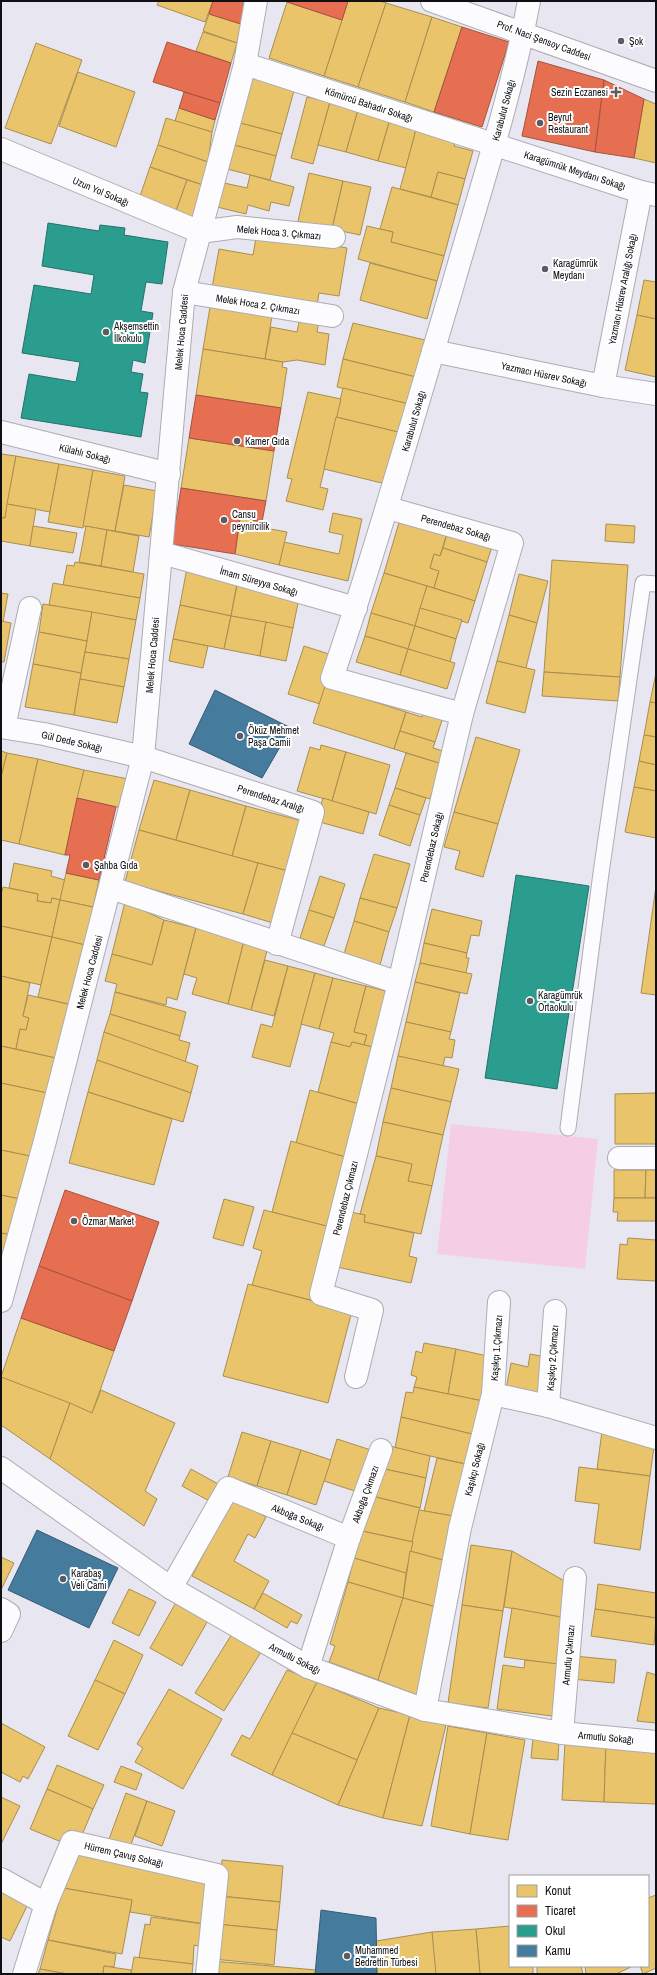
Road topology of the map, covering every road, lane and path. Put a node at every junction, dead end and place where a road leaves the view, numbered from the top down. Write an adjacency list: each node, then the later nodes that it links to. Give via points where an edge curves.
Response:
1 (256, 1): 5 (street, Melek Hoca Caddesi)
2 (432, 1): 4 (street, Prof. Naci Şensoy Caddesi)
3 (529, 1): 4 (street, Karabulut Sokağı)
4 (523, 33): 6 (street, Prof. Naci Şensoy Caddesi); 7 (street, Karabulut Sokağı)
5 (245, 64): 7 (street, Kömürcü Bahadır Sokağı); 10 (street, Melek Hoca Caddesi)
6 (656, 81)
7 (494, 143): 9 (street, Karagümrük Meydanı Sokağı); 14 (street, Karabulut Sokağı)
8 (1, 149): 10 (street, Uzun Yol Sokağı)
9 (649, 193): 15 (street, Yazmacı Hüsrev Aralığı Sokağı)
10 (200, 232): 11 (street, Melek Hoca 3. Çıkmazı, via 237,227); 12 (street, Melek Hoca Caddesi)
11 (334, 237)
12 (184, 292): 13 (street, Melek Hoca 2. Çıkmazı); 18 (street, Melek Hoca Caddesi)
13 (332, 316)
14 (433, 351): 15 (street, Yazmacı Hüsrev Sokağı); 19 (street, Karabulut Sokağı)
15 (604, 386): 16 (street, Yazmacı Hüsrev Sokağı)
16 (656, 394)
17 (1, 432): 18 (street, Külahlı Sokağı)
18 (169, 474): 20 (street, Melek Hoca Caddesi)
19 (388, 508): 23 (street, Karabulut Sokağı); 24 (street, Perendebaz Sokağı, via 512,543)
20 (162, 554): 23 (street, İmam Süreyya Sokağı); 26 (street, Melek Hoca Caddesi)
21 (656, 584): 30 (lane, via 643,583 601,873)
22 (30, 608): 25 (street)
23 (356, 608): 24 (street, Karabulut Sokağı, via 332,678)
24 (462, 714): 29 (street, Perendebaz Sokağı)
25 (2, 727): 26 (street, Gül Dede Sokağı)
26 (143, 757): 27 (street, Melek Hoca Caddesi); 28 (street, Perendebaz Aralığı, via 314,812)
27 (111, 888): 28 (street); 33 (street, Melek Hoca Caddesi)
28 (276, 944): 29 (street)
29 (399, 983): 36 (street, Perendebaz Çıkmazı, via 321,1294 372,1310)
30 (568, 1128)
31 (619, 1158): 32 (street)
32 (656, 1158)
33 (2, 1297)
34 (499, 1302): 37 (street, Kaşıkçı 1.Çıkmazı)
35 (555, 1311): 38 (street, Kaşıkçı 2.Çıkmazı)
36 (356, 1377)
37 (493, 1394): 38 (street); 48 (street, Kaşıkçı Sokağı, via 460,1528)
38 (548, 1406): 39 (street)
39 (656, 1438)
40 (381, 1450): 42 (street, Akboğa Çıkmazı)
41 (1, 1468): 44 (street, Armutlu Sokağı)
42 (349, 1538): 44 (street, Akboğa Sokağı, via 228,1488); 47 (street)
43 (575, 1578): 49 (street, Armutlu Çıkmazı)
44 (172, 1588): 47 (street, Armutlu Sokağı)
45 (1, 1609): 46 (street, via 9,1614)
46 (1, 1631)
47 (308, 1667): 48 (street, Armutlu Sokağı)
48 (425, 1710): 49 (street, Armutlu Sokağı)
49 (562, 1733): 50 (street, Armutlu Sokağı)
50 (656, 1742)
51 (1, 1878): 52 (street)
52 (46, 1904): 53 (street, Hürrem Çavuş Sokağı); 54 (street, Hürrem Çavuş Sokağı, via 72,1842 217,1875)
53 (24, 1974)
54 (207, 1974)

